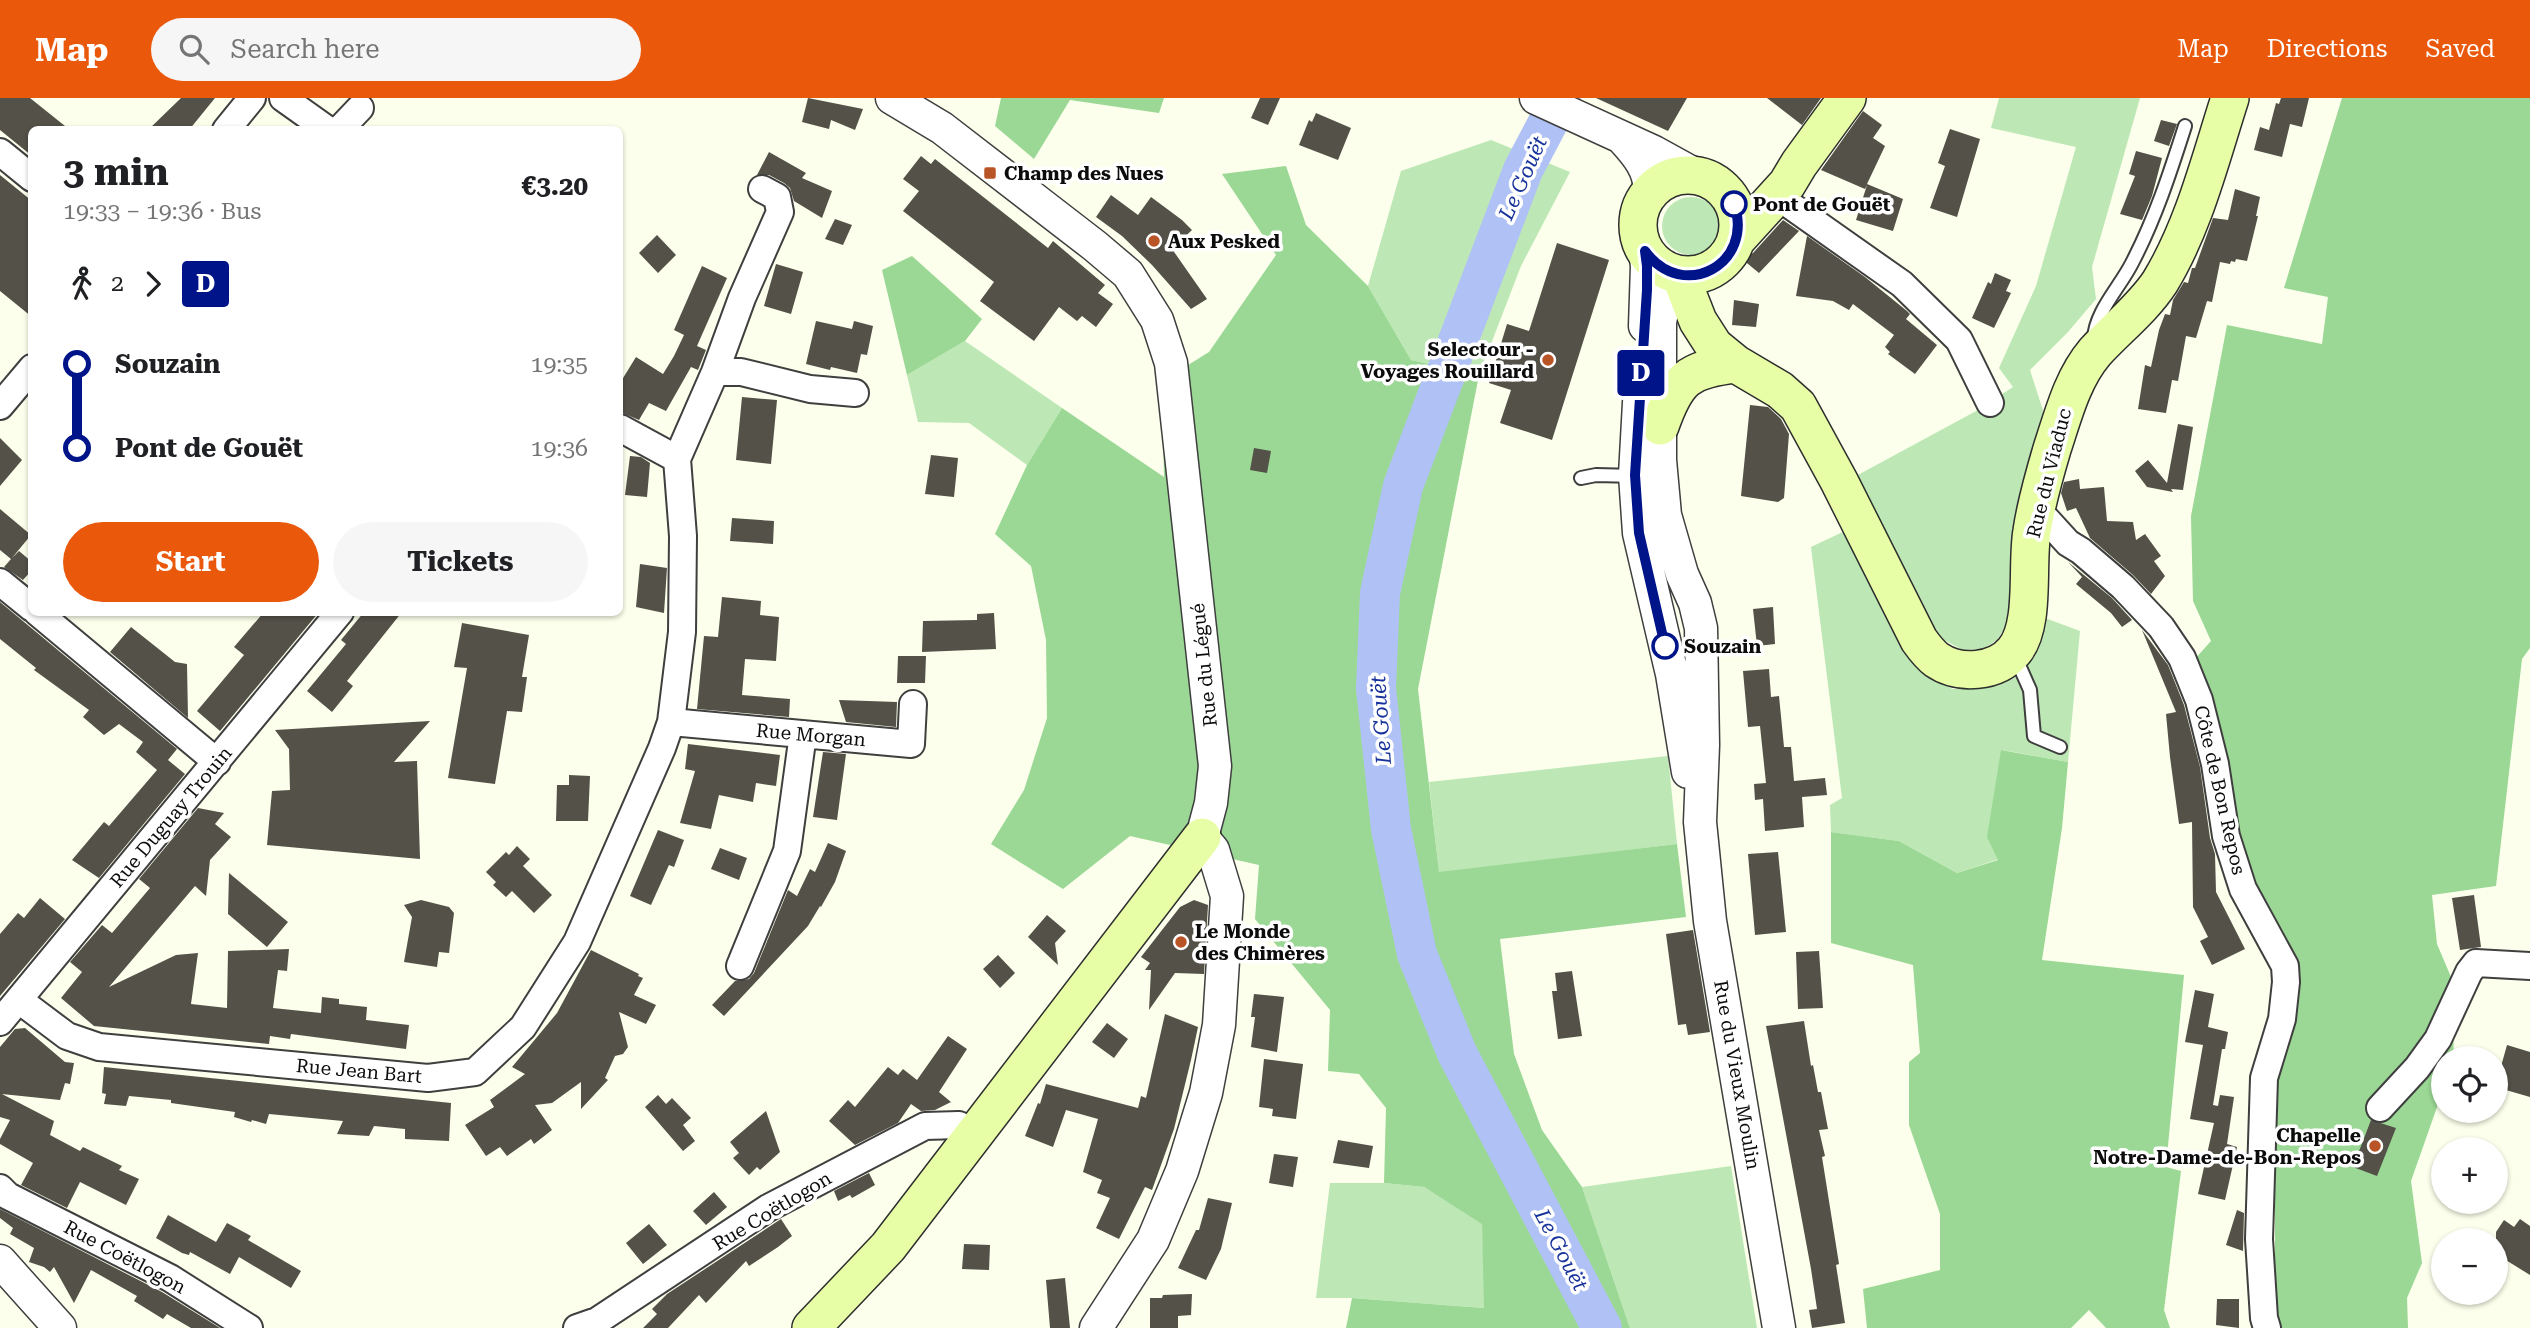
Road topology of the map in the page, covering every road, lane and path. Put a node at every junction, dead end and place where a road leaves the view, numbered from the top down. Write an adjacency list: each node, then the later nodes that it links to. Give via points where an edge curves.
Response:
1 (252, 98): 8 (street)
2 (283, 98): 9 (street)
3 (892, 98): 52 (street, Rue du Légué, via 942,128 1095,246 1128,274 1157,320 1175,387 1215,766)
4 (1847, 98): 14 (main road)
5 (2230, 98): 25 (main road, Rue du Viaduc, via 2172,261 2157,286)
6 (1538, 99): 12 (street)
7 (360, 108): 10 (street)
8 (229, 126)
9 (322, 126)
10 (343, 126)
11 (2185, 126): 25 (lane, via 2164,193 2132,264 2095,326)
12 (1623, 139): 16 (street); 18 (street, via 1646,170)
13 (0, 152): 15 (street)
14 (1799, 164): 16 (main road, via 1763,182 1734,186); 19 (main road)
15 (28, 174)
16 (1707, 180): 18 (main road, via 1674,176); 20 (main road, via 1728,194 1738,215)
17 (762, 189): 27 (street, via 777,197 780,212)
18 (1649, 193): 21 (main road, via 1639,215)
19 (1777, 196): 20 (main road); 30 (street, via 1902,284 1959,340)
20 (1737, 239): 22 (main road)
21 (1645, 251): 23 (main road, via 1659,266); 35 (street, Rue du Vieux Moulin, via 1647,290)
22 (1715, 268): 23 (main road); 24 (main road)
23 (1679, 275): 24 (main road); 32 (street, Rue du Vieux Moulin, via 1664,297 1660,322)
24 (1707, 335): 26 (main road)
25 (2093, 354): 38 (main road, Rue du Viaduc, via 2067,401)
26 (1736, 364): 32 (main road, via 1687,377 1675,390); 45 (main road, via 1798,406 1907,619 1935,659 1952,668 1974,671)
27 (715, 372): 29 (street, via 741,372 810,389); 34 (street)
28 (28, 373): 31 (street)
29 (855, 393)
30 (1990, 403)
31 (0, 406)
32 (1660, 426): 40 (street, Rue du Vieux Moulin, via 1665,515)
33 (623, 430): 34 (street)
34 (677, 459): 47 (street, Rue Jean Bart, via 683,536 682,632)
35 (1635, 475): 36 (lane); 37 (lane, via 1647,485); 51 (street, Rue du Vieux Moulin, via 1639,533)
36 (1581, 478)
37 (1651, 514)
38 (2035, 514): 45 (main road, Rue du Viaduc, via 2026,624); 67 (street, Côte de Bon Repos, via 2123,587 2161,627 2182,658 2199,700 2226,836 2243,889 2285,966 2282,1018 2264,1078 2259,1240)
39 (1655, 528): 40 (lane, Rue du Vieux Moulin)
40 (1682, 574): 51 (street, Rue du Vieux Moulin, via 1701,628)
41 (0, 582): 42 (street)
42 (28, 605)
43 (42, 616): 50 (street)
44 (338, 616): 50 (street, Rue Duguay Trouin)
45 (2014, 653): 49 (lane, via 2030,690 2034,736)
46 (913, 704): 48 (street, Rue Morgan, via 911,744)
47 (671, 722): 48 (street, Rue Morgan); 55 (street, Rue Jean Bart, via 577,943 523,1027 475,1072 428,1078 99,1047 68,1036)
48 (803, 734): 53 (street, via 786,850)
49 (2060, 747)
50 (217, 762): 55 (street, Rue Duguay Trouin)
51 (1700, 822): 66 (street, Rue du Vieux Moulin, via 1710,921)
52 (1202, 837): 58 (main road); 65 (street, via 1213,850 1227,896 1219,1025 1206,1093 1182,1171 1153,1240)
53 (740, 965)
54 (2530, 966): 57 (street, via 2476,963 2438,1039)
55 (19, 1000): 56 (street, Rue Duguay Trouin)
56 (0, 1022)
57 (2380, 1108)
58 (976, 1132): 63 (street, Rue Coëtlogon, via 959,1125 925,1126 768,1208 597,1321); 64 (main road, via 888,1247)
59 (0, 1188): 62 (street, Rue Coëtlogon, via 170,1278)
60 (0, 1261): 61 (street)
61 (60, 1328)
62 (249, 1328)
63 (577, 1328)
64 (811, 1328)
65 (1096, 1328)
66 (1779, 1328)
67 (2267, 1328)

